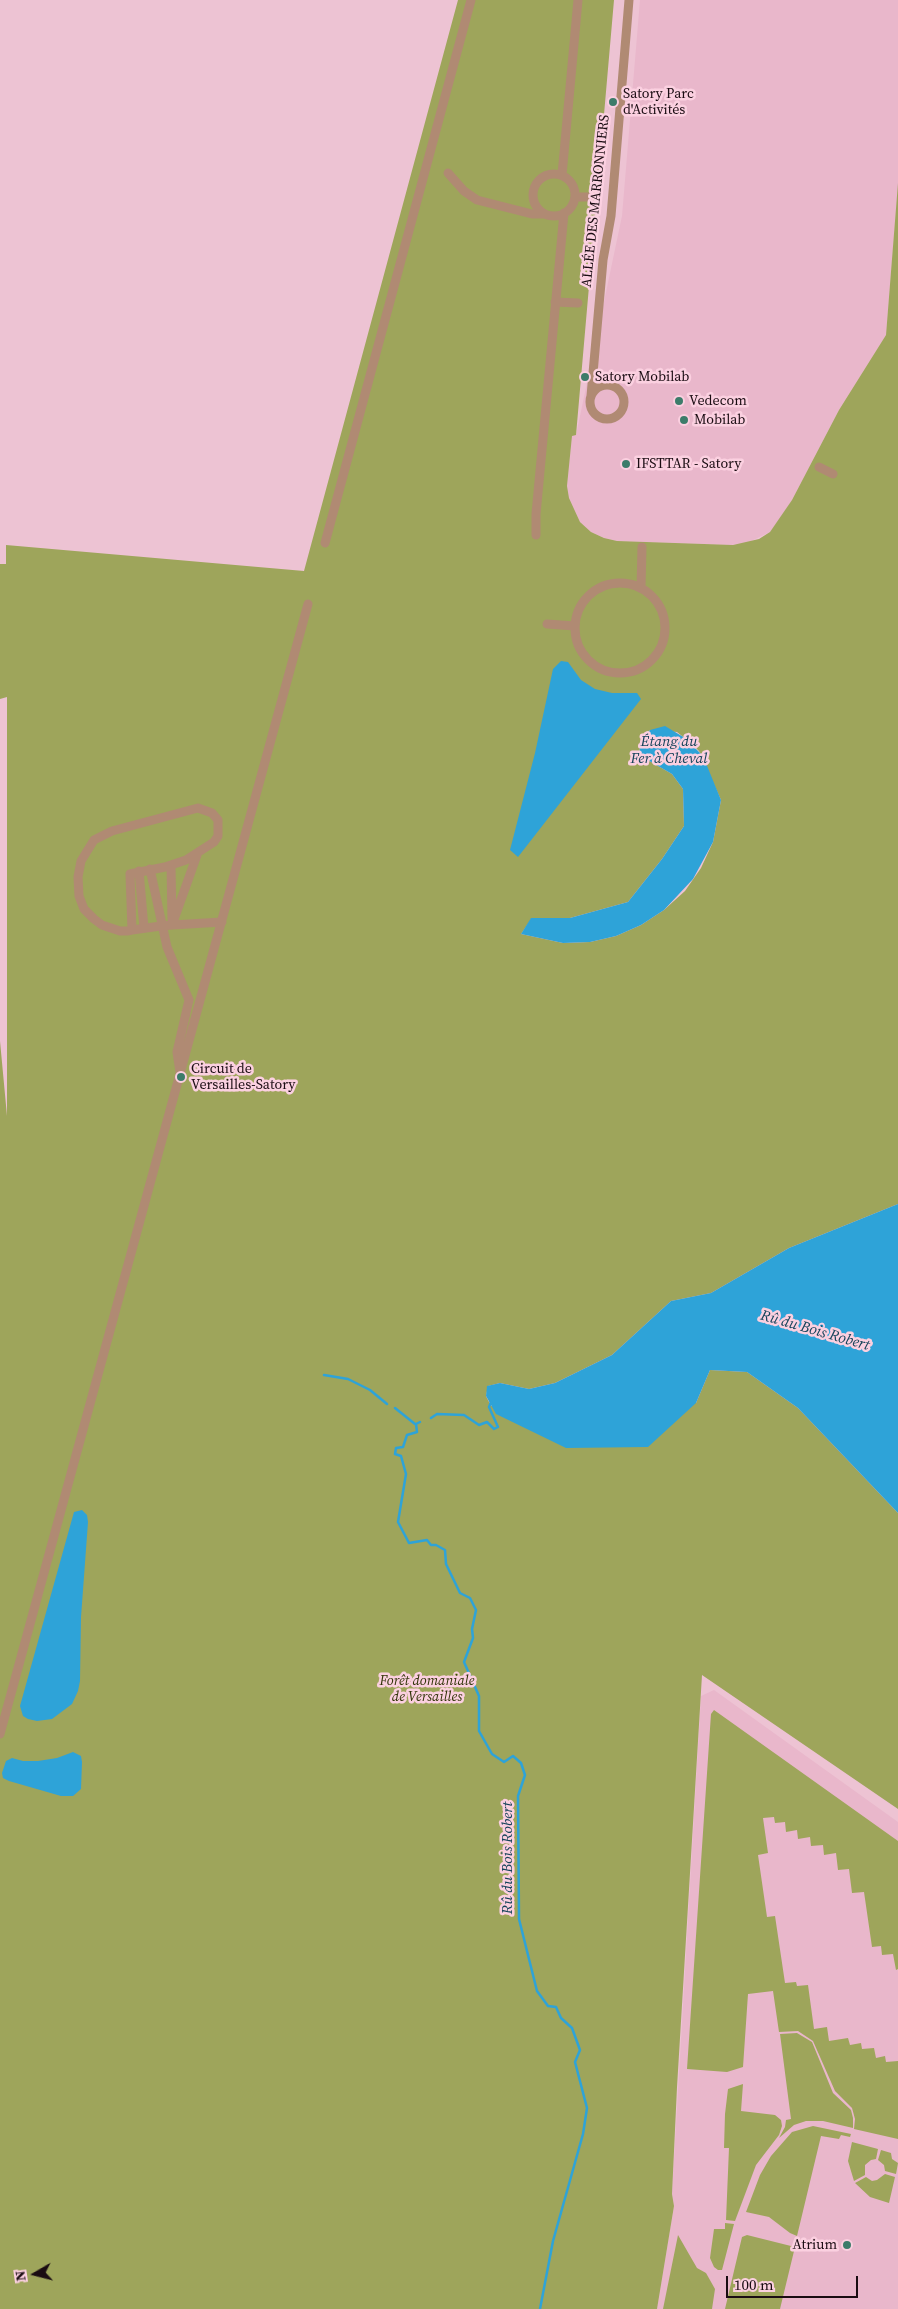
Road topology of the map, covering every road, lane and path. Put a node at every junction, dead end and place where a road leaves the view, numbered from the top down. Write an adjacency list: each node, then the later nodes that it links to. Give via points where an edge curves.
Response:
1 (471, 0): 18 (street)
2 (578, 0): 5 (street)
3 (629, 0): 12 (street, ALLÉE DES MARRONNIERS, via 611,216 603,260)
4 (448, 173): 9 (street, via 477,200 532,214)
5 (562, 175): 6 (street, via 572,184); 9 (street, via 548,174 534,189 535,204)
6 (575, 197): 7 (street); 8 (street, via 570,209)
7 (588, 197)
8 (564, 213): 9 (street); 10 (street)
9 (545, 214)
10 (555, 302): 11 (street); 17 (street)
11 (578, 303)
12 (593, 376): 13 (street, ALLÉE DES MARRONNIERS); 14 (street, ALLÉE DES MARRONNIERS)
13 (602, 386): 14 (street); 14 (street, ALLÉE DES MARRONNIERS, via 614,387 622,395 624,406 617,416 606,419 596,415 590,406)
14 (592, 396)
15 (819, 467): 16 (street)
16 (833, 474)
17 (536, 534)
18 (325, 543)
19 (642, 547): 20 (street)
20 (641, 588): 23 (street, via 622,582 606,584 592,592 582,603); 23 (street, via 660,606 665,634 652,660 641,668 613,673 599,668 579,648)
21 (308, 604): 28 (street)
22 (547, 624): 23 (street)
23 (575, 626)
24 (197, 855): 25 (street); 29 (street); 32 (street, via 214,842 219,826 212,813 198,808 100,835 90,844 81,861 78,877 79,896 84,909 102,925 120,931)
25 (171, 865): 26 (street); 29 (street)
26 (150, 869): 27 (street); 30 (street)
27 (139, 871): 31 (street); 32 (street, via 129,876)
28 (222, 922): 29 (street); 33 (street)
29 (172, 925): 30 (street)
30 (162, 926): 31 (street); 33 (street, via 167,947 189,1000 177,1052)
31 (144, 928): 32 (street)
32 (132, 930)
33 (180, 1074): 34 (street)
34 (0, 1734)

